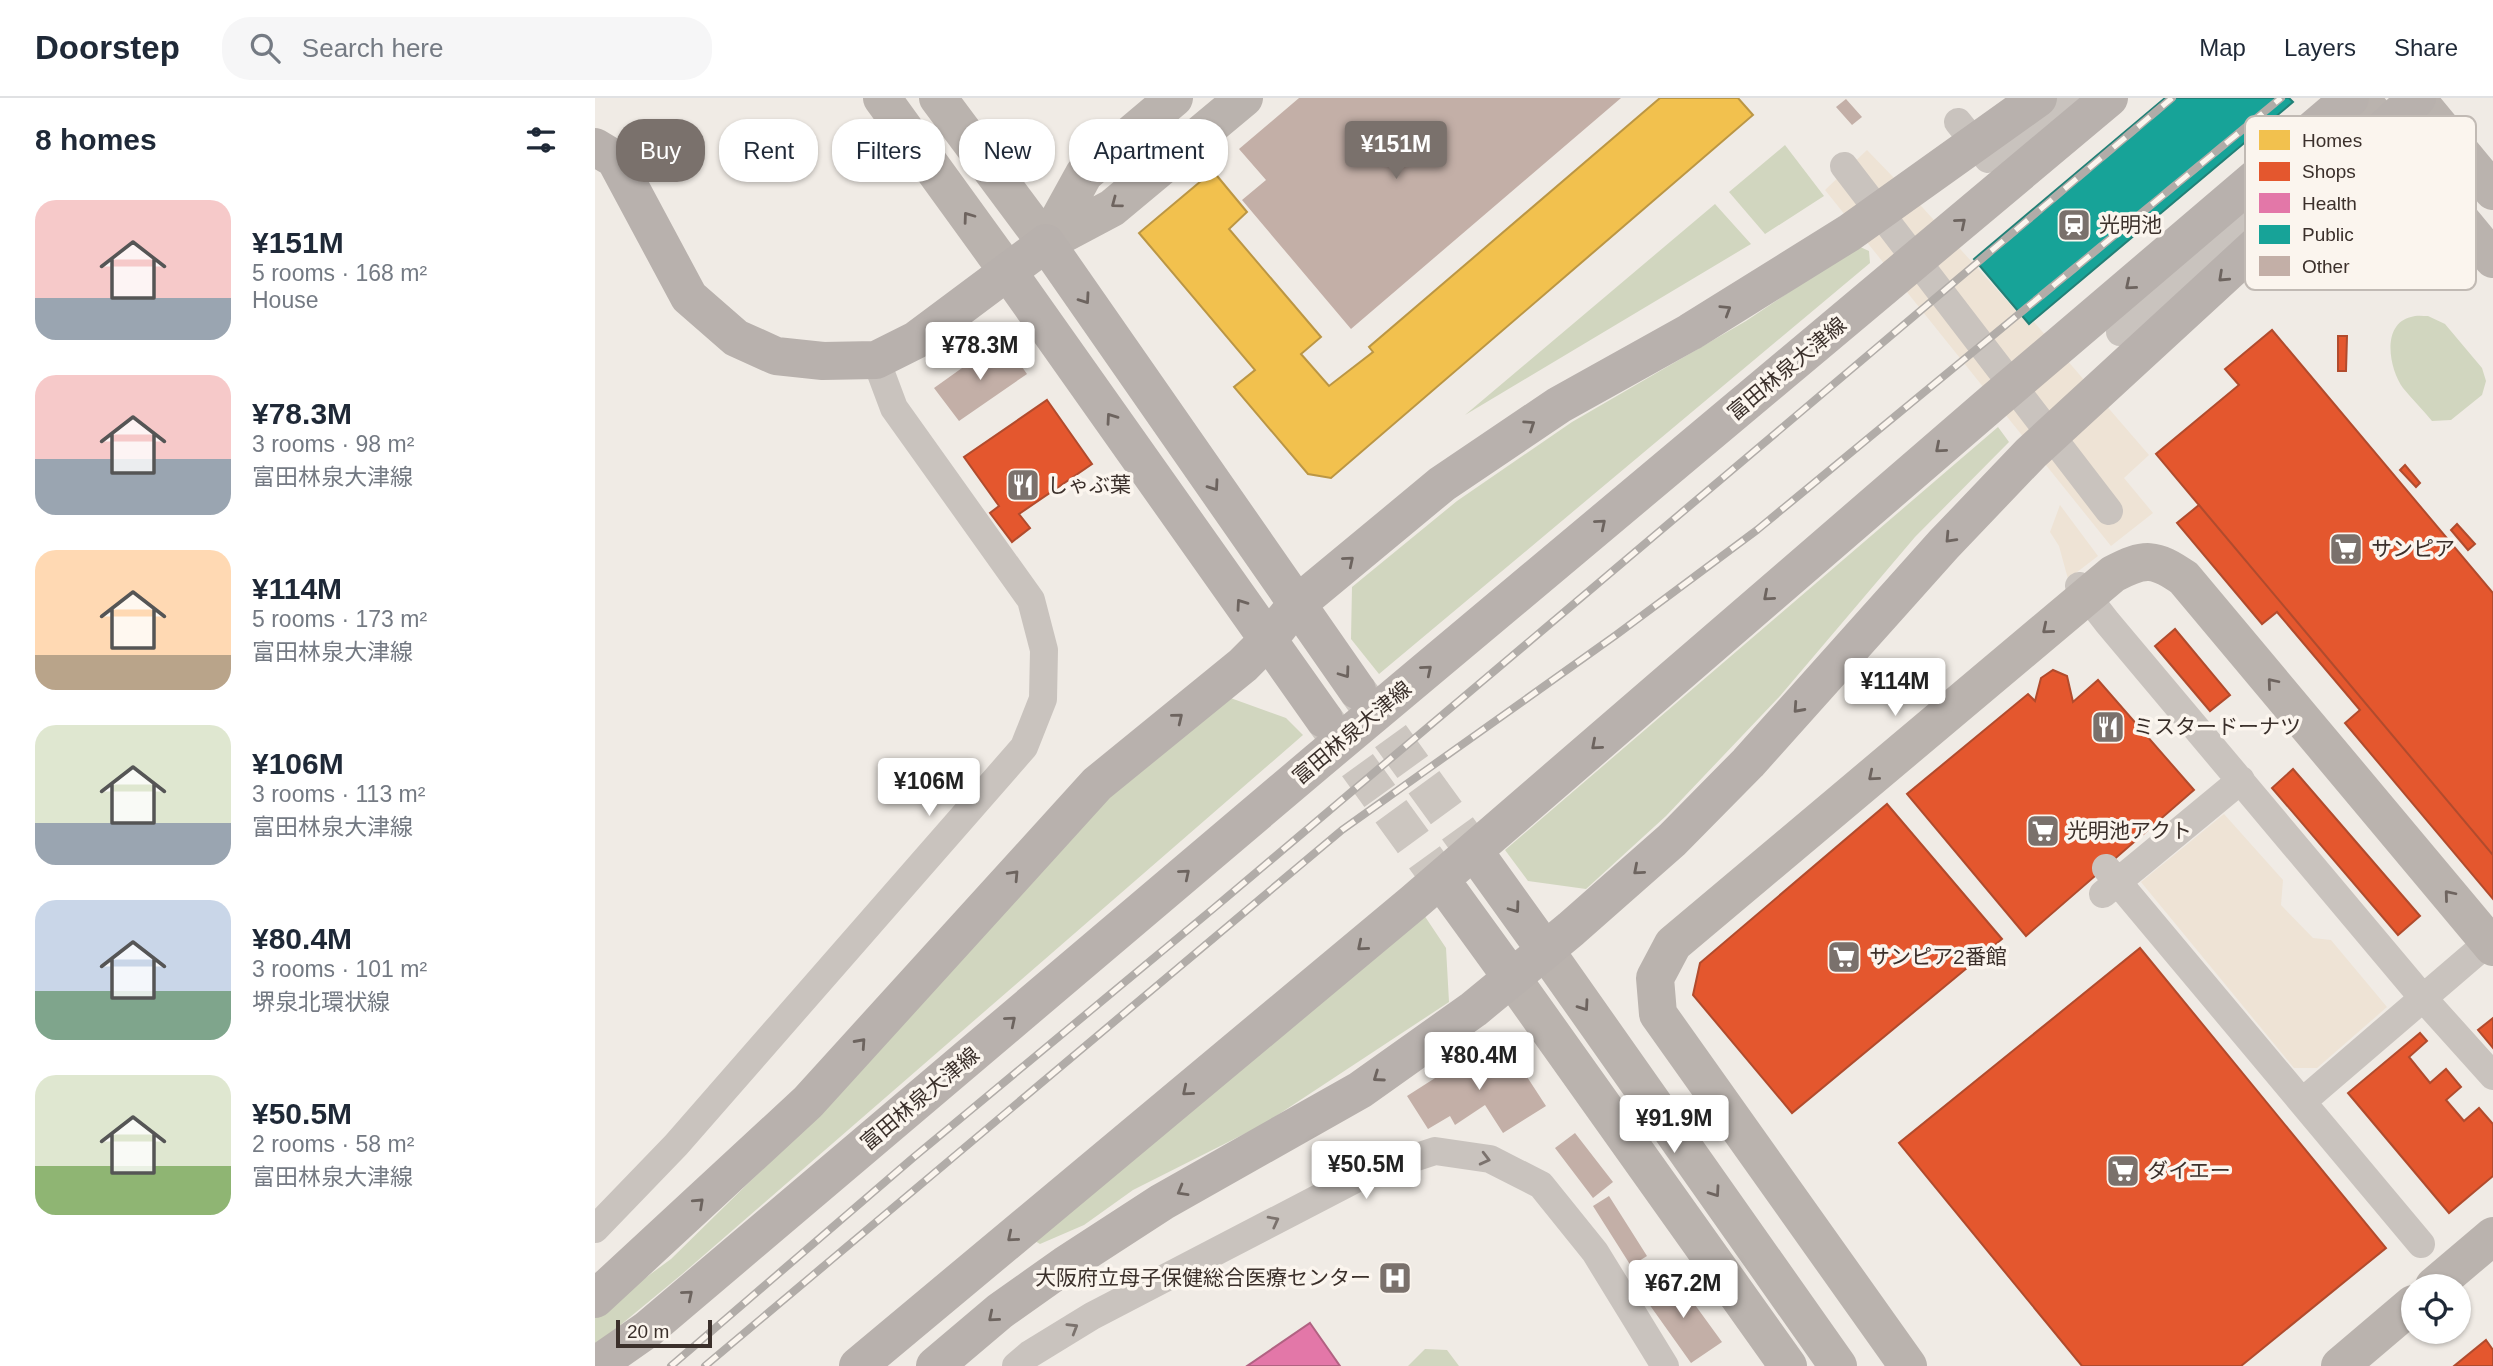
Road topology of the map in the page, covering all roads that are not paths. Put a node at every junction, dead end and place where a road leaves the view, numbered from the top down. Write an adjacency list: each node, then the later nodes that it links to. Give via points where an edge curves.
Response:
1 (882, 98): 26 (street, one-way to 1)
2 (939, 98): 23 (street)
3 (1174, 98): 23 (street, via 1084,174)
4 (1244, 98): 23 (street, one-way to 23, via 1112,208)
5 (2038, 98): 31 (main road, one-way to 5, via 1442,484 1559,405 1690,332 1849,233)
6 (2066, 98): 15 (street, via 1988,159)
7 (2109, 98): 51 (main road, 富田林泉大津線, one-way to 7, via 659,1320)
8 (2350, 98): 11 (main road, one-way to 11)
9 (2360, 98): 12 (street)
10 (2416, 98): 13 (main road, one-way to 13); 14 (street)
11 (2329, 116)
12 (2375, 116)
13 (2396, 116)
14 (2431, 116)
15 (1958, 122)
16 (595, 147): 28 (main road, via 615,159 689,297 736,338 776,356)
17 (1844, 166): 29 (street)
18 (2476, 170): 20 (street)
19 (2245, 187): 52 (main road, one-way to 52, via 1414,902)
20 (2493, 191)
21 (2245, 217): 27 (street)
22 (2476, 238): 25 (street)
23 (1046, 243): 26 (main road); 31 (main road, 富田林泉大津線, one-way to 31)
24 (2245, 256): 40 (main road, one-way to 40, via 2031,453 1748,764 1672,840)
25 (2493, 259)
26 (1008, 272): 28 (main road, via 916,340); 32 (main road, 富田林泉大津線, one-way to 26)
27 (2120, 332)
28 (876, 360): 45 (street, via 894,408 1031,600 1045,650 1043,699 1024,747 676,1144)
29 (2109, 510)
30 (2079, 586): 35 (street)
31 (1296, 605): 32 (main road); 33 (main road, 富田林泉大津線, one-way to 33)
32 (1267, 641): 34 (main road, 富田林泉大津線); 49 (main road, one-way to 32, via 808,1102 1097,785)
33 (1357, 690)
34 (1324, 719)
35 (2241, 780): 42 (street); 44 (street, via 2109,881)
36 (1484, 865): 40 (main road, one-way to 40)
37 (1451, 894): 41 (main road)
38 (2493, 938): 42 (street)
39 (2493, 947): 58 (street, one-way to 58, via 2184,578 2162,563 2135,562 2113,574 1672,944 1655,978 1658,1014)
40 (1545, 950): 41 (main road); 57 (street, one-way to 57)
41 (1512, 978): 53 (main road, one-way to 53, via 1360,1090 1162,1202 1065,1265 1000,1311); 56 (street)
42 (2423, 998): 43 (street); 44 (street)
43 (2493, 1076)
44 (2302, 1102): 47 (street)
45 (595, 1228)
46 (2493, 1236): 48 (street)
47 (2421, 1244)
48 (2448, 1274)
49 (595, 1299)
50 (2401, 1314): 59 (street)
51 (595, 1366)
52 (858, 1366)
53 (935, 1366)
54 (1016, 1366): 55 (street, one-way to 55, via 1092,1316 1364,1174 1434,1151 1490,1159 1541,1185 1595,1252)
55 (1665, 1366)
56 (1788, 1366)
57 (1838, 1366)
58 (1908, 1366)
59 (2340, 1366)

